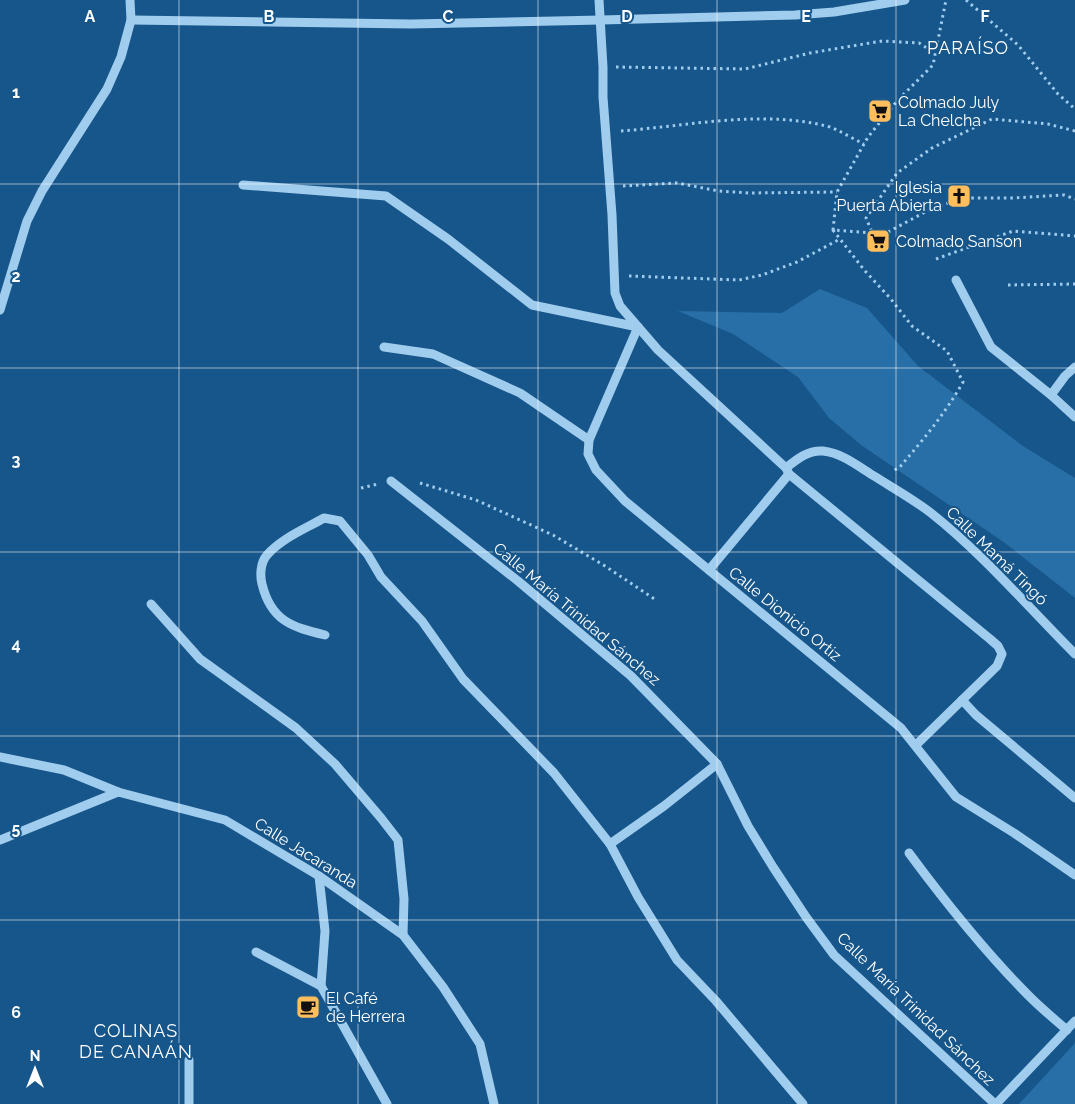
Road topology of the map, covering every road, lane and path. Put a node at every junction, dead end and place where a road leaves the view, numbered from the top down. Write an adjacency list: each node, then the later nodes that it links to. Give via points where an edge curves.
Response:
1 (130, 0): 6 (street)
2 (599, 0): 7 (street)
3 (905, 0): 7 (street, via 795,15)
4 (946, 0): 8 (path)
5 (966, 0): 10 (path, via 1018,45 1058,94)
6 (131, 20): 7 (street, via 411,24); 27 (street, via 121,57 107,89 42,191 27,221)
7 (601, 20): 9 (street)
8 (935, 54): 9 (path, via 918,43 882,41 810,53 746,69); 13 (path, via 933,65 897,101)
9 (603, 67): 12 (street)
10 (1075, 109)
11 (1075, 131): 19 (path, via 1048,124 992,118 932,148 897,173 866,218)
12 (605, 132): 13 (path, via 700,122 798,121 831,128); 15 (street)
13 (864, 144): 16 (path)
14 (243, 185): 28 (street, via 386,196 448,239 532,305)
15 (610, 187): 16 (path, via 677,182 749,194); 23 (street)
16 (836, 192): 18 (path)
17 (1075, 199): 19 (path, via 1064,195 962,198 927,211 875,239)
18 (833, 230): 19 (path); 21 (path)
19 (873, 233)
20 (1075, 236): 22 (path, via 1013,231)
21 (840, 239): 23 (path, via 797,262 739,280); 35 (path, via 912,326 946,351 963,382 928,435 899,468)
22 (936, 258)
23 (614, 275): 28 (street, via 614,293 620,306)
24 (956, 280): 31 (street, via 991,347)
25 (1075, 284): 26 (path)
26 (1008, 285)
27 (0, 310)
28 (638, 327): 33 (street); 34 (street, via 658,350)
29 (384, 346): 33 (street, via 433,354 520,393)
30 (1075, 367): 31 (street)
31 (1051, 395): 32 (street)
32 (1075, 417)
33 (589, 440): 38 (street, Calle Dionicio Ortiz, via 588,454 596,470 625,501)
34 (788, 471): 35 (street, Calle Mamá Tingó, via 799,457 821,451 837,454); 38 (street, Calle Mamá Tingó); 43 (street, via 998,646 1002,654 998,666)
35 (879, 479): 42 (street, Calle Mamá Tingó, via 931,513 980,556)
36 (391, 480): 37 (path); 39 (path, via 404,478 484,504 553,535); 46 (street, Calle María Trinidad Sánchez, via 631,676)
37 (361, 488)
38 (709, 570): 44 (street, Calle Dionicio Ortiz, via 901,728)
39 (656, 600)
40 (151, 604): 54 (street, via 200,659 289,723 335,764 398,840 404,900)
41 (325, 635): 50 (street, via 300,629 275,614 265,598 260,575 265,557 281,542 324,518 340,521 368,555 381,577 422,621 463,679 554,773)
42 (1075, 654)
43 (962, 700): 44 (street); 48 (street)
44 (916, 745): 52 (street, Calle Dionicio Ortiz, via 956,797)
45 (0, 757): 47 (street, Calle Jacaranda, via 64,770)
46 (718, 764): 50 (street); 64 (street, Calle María Trinidad Sánchez, via 748,826 806,918 834,955)
47 (118, 792): 49 (street); 53 (street, Calle Jacaranda, via 225,820)
48 (1075, 798)
49 (0, 840)
50 (610, 844): 63 (street, via 677,960)
51 (909, 853): 58 (street, via 985,949 1030,997)
52 (1075, 875)
53 (319, 876): 54 (street, Calle Jacaranda); 56 (street, via 325,931)
54 (403, 935): 62 (street, Calle Jacaranda, via 443,987 480,1044)
55 (256, 952): 56 (street)
56 (321, 986): 61 (street)
57 (1075, 1021): 58 (street)
58 (1067, 1030): 64 (street)
59 (189, 1060): 60 (street)
60 (189, 1104)
61 (388, 1104)
62 (494, 1104)
63 (803, 1104)
64 (995, 1104)

